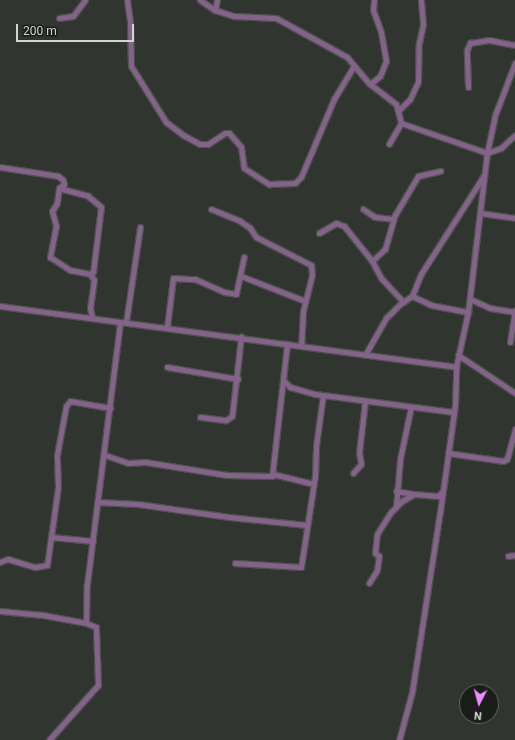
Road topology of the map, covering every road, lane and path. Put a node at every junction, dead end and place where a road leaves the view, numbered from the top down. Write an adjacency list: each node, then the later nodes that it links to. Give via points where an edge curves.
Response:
1 (85, 0): 8 (street, via 73,16)
2 (127, 0): 11 (street, via 131,66 166,122 200,144 208,144 229,133 241,147 246,171 268,184 294,183 301,177 334,99)
3 (200, 0): 7 (street)
4 (217, 0): 7 (street)
5 (374, 0): 12 (street, via 373,10 381,32 386,61 380,76)
6 (421, 0): 14 (street, via 423,24 419,43 418,82 410,99)
7 (215, 10): 11 (street, via 234,16 276,18 327,48 340,52)
8 (59, 18)
9 (515, 45): 13 (street, via 489,40 470,43 466,50)
10 (515, 63): 18 (street, via 495,115)
11 (354, 66): 12 (street)
12 (370, 84): 14 (street, via 396,104)
13 (468, 87)
14 (398, 111): 15 (street)
15 (401, 123): 17 (street); 18 (street)
16 (515, 135): 18 (street, via 501,148)
17 (388, 144)
18 (487, 152): 21 (street)
19 (0, 167): 22 (street, via 58,176 64,182)
20 (440, 171): 27 (street, via 418,176)
21 (485, 174): 25 (street); 34 (street, via 421,274)
22 (59, 188): 32 (street, via 57,203 52,211 56,226 51,259 70,270); 32 (street, via 88,196 101,207 93,272)
23 (211, 209): 36 (street, via 240,221 250,228 253,235 311,265 312,275)
24 (363, 209): 27 (street, via 375,217)
25 (480, 214): 26 (street); 35 (street)
26 (515, 218)
27 (393, 219): 31 (street, via 385,249)
28 (140, 227): 42 (street)
29 (319, 233): 31 (street, via 336,223 344,226)
30 (244, 257): 33 (street)
31 (372, 261): 37 (street, via 381,278)
32 (90, 274): 41 (street, via 94,280 90,308)
33 (241, 276): 36 (street); 43 (street, via 238,292 232,294 195,279 173,278)
34 (412, 296): 37 (street); 40 (street, via 431,305)
35 (470, 299): 39 (street, via 490,308); 40 (street)
36 (304, 301): 47 (street)
37 (403, 302): 48 (street, via 379,328)
38 (0, 306): 41 (street)
39 (514, 311): 45 (street)
40 (468, 312): 49 (street)
41 (92, 317): 42 (street)
42 (123, 322): 43 (street); 61 (street)
43 (167, 327): 44 (street)
44 (241, 338): 46 (street); 53 (street)
45 (510, 342)
46 (287, 344): 47 (street); 54 (street)
47 (302, 346): 48 (street)
48 (365, 355): 50 (street)
49 (457, 357): 50 (street); 51 (street); 57 (street, via 495,378)
50 (448, 364): 51 (street)
51 (456, 367): 62 (street)
52 (167, 368): 53 (street)
53 (238, 379): 63 (street, via 231,418 226,420)
54 (283, 380): 55 (street); 56 (street)
55 (290, 387): 56 (street); 58 (street)
56 (282, 390): 68 (street)
57 (515, 394)
58 (323, 395): 59 (street); 69 (street)
59 (365, 400): 60 (street); 67 (street, via 359,453 361,464)
60 (411, 407): 62 (street); 70 (street)
61 (110, 408): 66 (street); 76 (street, via 73,400 67,403 57,455 58,487)
62 (453, 412): 65 (street)
63 (200, 417)
64 (515, 429): 65 (street, via 507,458 503,461)
65 (448, 453): 71 (street)
66 (105, 455): 68 (street, via 128,463 145,462 227,475 247,474 265,477); 73 (street)
67 (353, 473)
68 (273, 474): 69 (street)
69 (314, 484): 75 (street)
70 (396, 491): 72 (street); 74 (street)
71 (443, 491): 72 (street, via 438,496); 86 (street, via 412,692)
72 (414, 494): 74 (street)
73 (98, 502): 75 (street, via 138,504 229,518); 77 (street)
74 (396, 507): 82 (street, via 377,534 375,553 379,556 378,566)
75 (307, 525): 81 (street, via 299,568)
76 (51, 537): 77 (street); 80 (street, via 46,565 38,568 8,559)
77 (93, 541): 84 (street, via 87,584)
78 (515, 555): 79 (street)
79 (508, 556)
80 (0, 562)
81 (235, 563)
82 (368, 583)
83 (0, 612): 84 (street)
84 (86, 623): 85 (street, via 96,627 98,685)
85 (49, 740)
86 (399, 740)

